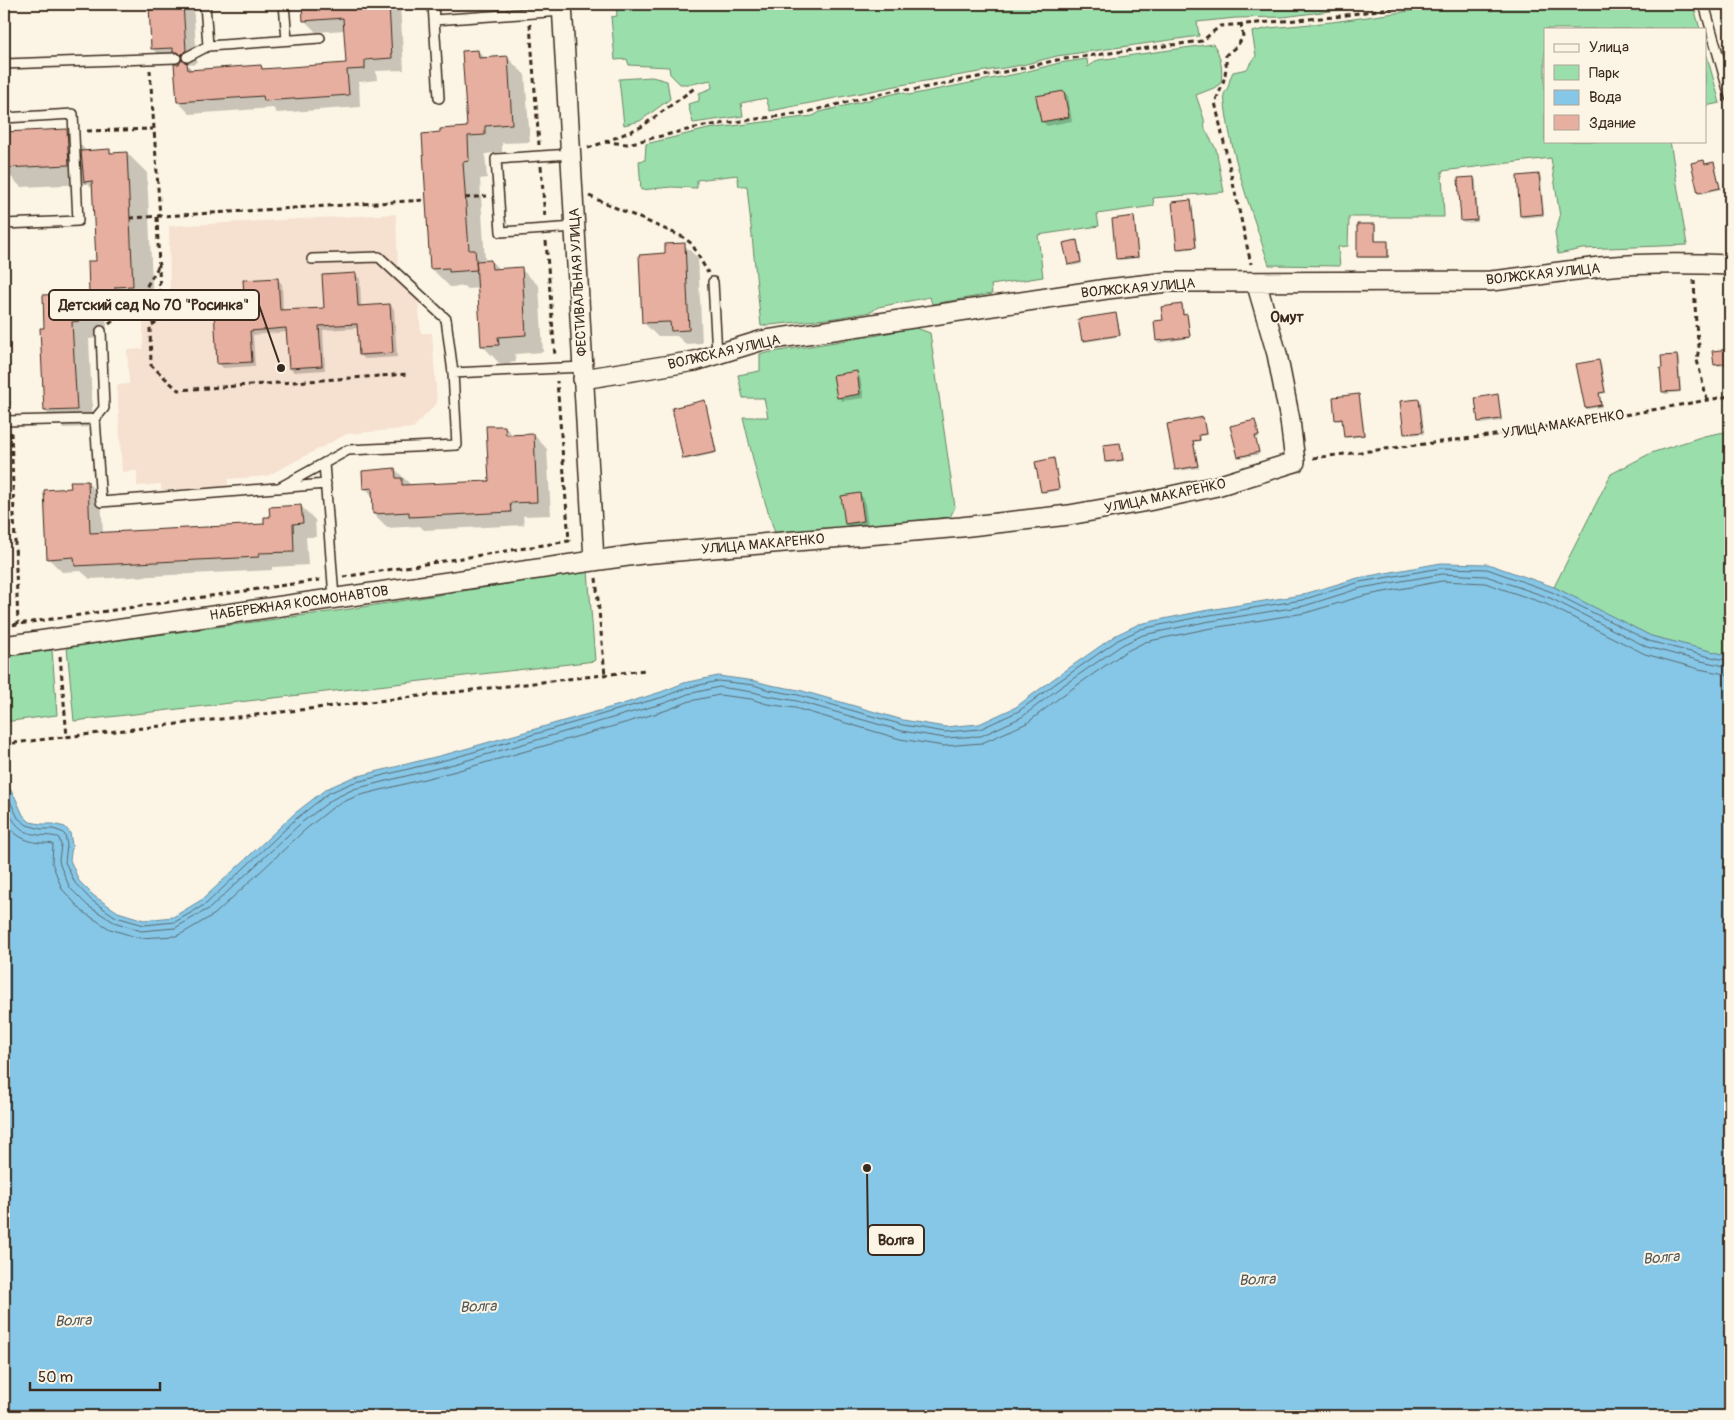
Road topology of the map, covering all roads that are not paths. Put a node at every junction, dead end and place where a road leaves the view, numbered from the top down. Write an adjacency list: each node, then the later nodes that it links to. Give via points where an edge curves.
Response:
1 (205, 4): 9 (lane)
2 (284, 4): 8 (lane)
3 (433, 4): 6 (lane)
4 (1704, 4): 13 (lane)
5 (562, 8): 6 (lane); 16 (street, ФЕСТИВАЛЬНАЯ УЛИЦА)
6 (434, 20): 14 (lane)
7 (320, 38): 8 (lane)
8 (287, 40): 9 (lane)
9 (208, 46): 10 (lane)
10 (187, 57)
11 (176, 58): 12 (lane)
12 (4, 64)
13 (1730, 97)
14 (439, 98)
15 (4, 118): 17 (lane, via 74,114 78,220)
16 (571, 154): 18 (street, ФЕСТИВАЛЬНАЯ УЛИЦА); 18 (lane, via 496,159 498,196 501,232)
17 (4, 224)
18 (575, 227): 26 (street, ФЕСТИВАЛЬНАЯ УЛИЦА)
19 (312, 260): 25 (lane, via 379,257 446,319)
20 (1730, 265): 22 (street, ВОЛЖСКАЯ УЛИЦА, via 1601,267 1490,281)
21 (713, 282): 24 (lane)
22 (1256, 282): 24 (street, ВОЛЖСКАЯ УЛИЦА, via 1168,282 1107,290 760,341); 32 (street, УЛИЦА МАКАРЕНКО, via 1277,354 1295,462 1217,486 1069,515)
23 (101, 332): 27 (lane, via 104,408)
24 (717, 354): 26 (street, ВОЛЖСКАЯ УЛИЦА, via 695,361)
25 (453, 373): 26 (lane); 29 (lane, via 457,445 348,450)
26 (583, 373): 32 (street, ФЕСТИВАЛЬНАЯ УЛИЦА)
27 (95, 419): 28 (lane); 31 (lane, via 101,502)
28 (7, 421)
29 (324, 463): 30 (lane); 31 (lane)
30 (326, 484): 31 (lane); 33 (lane)
31 (279, 488)
32 (594, 560): 33 (street, НАБЕРЕЖНАЯ КОСМОНАВТОВ)
33 (334, 598): 34 (street, НАБЕРЕЖНАЯ КОСМОНАВТОВ)
34 (4, 646)

